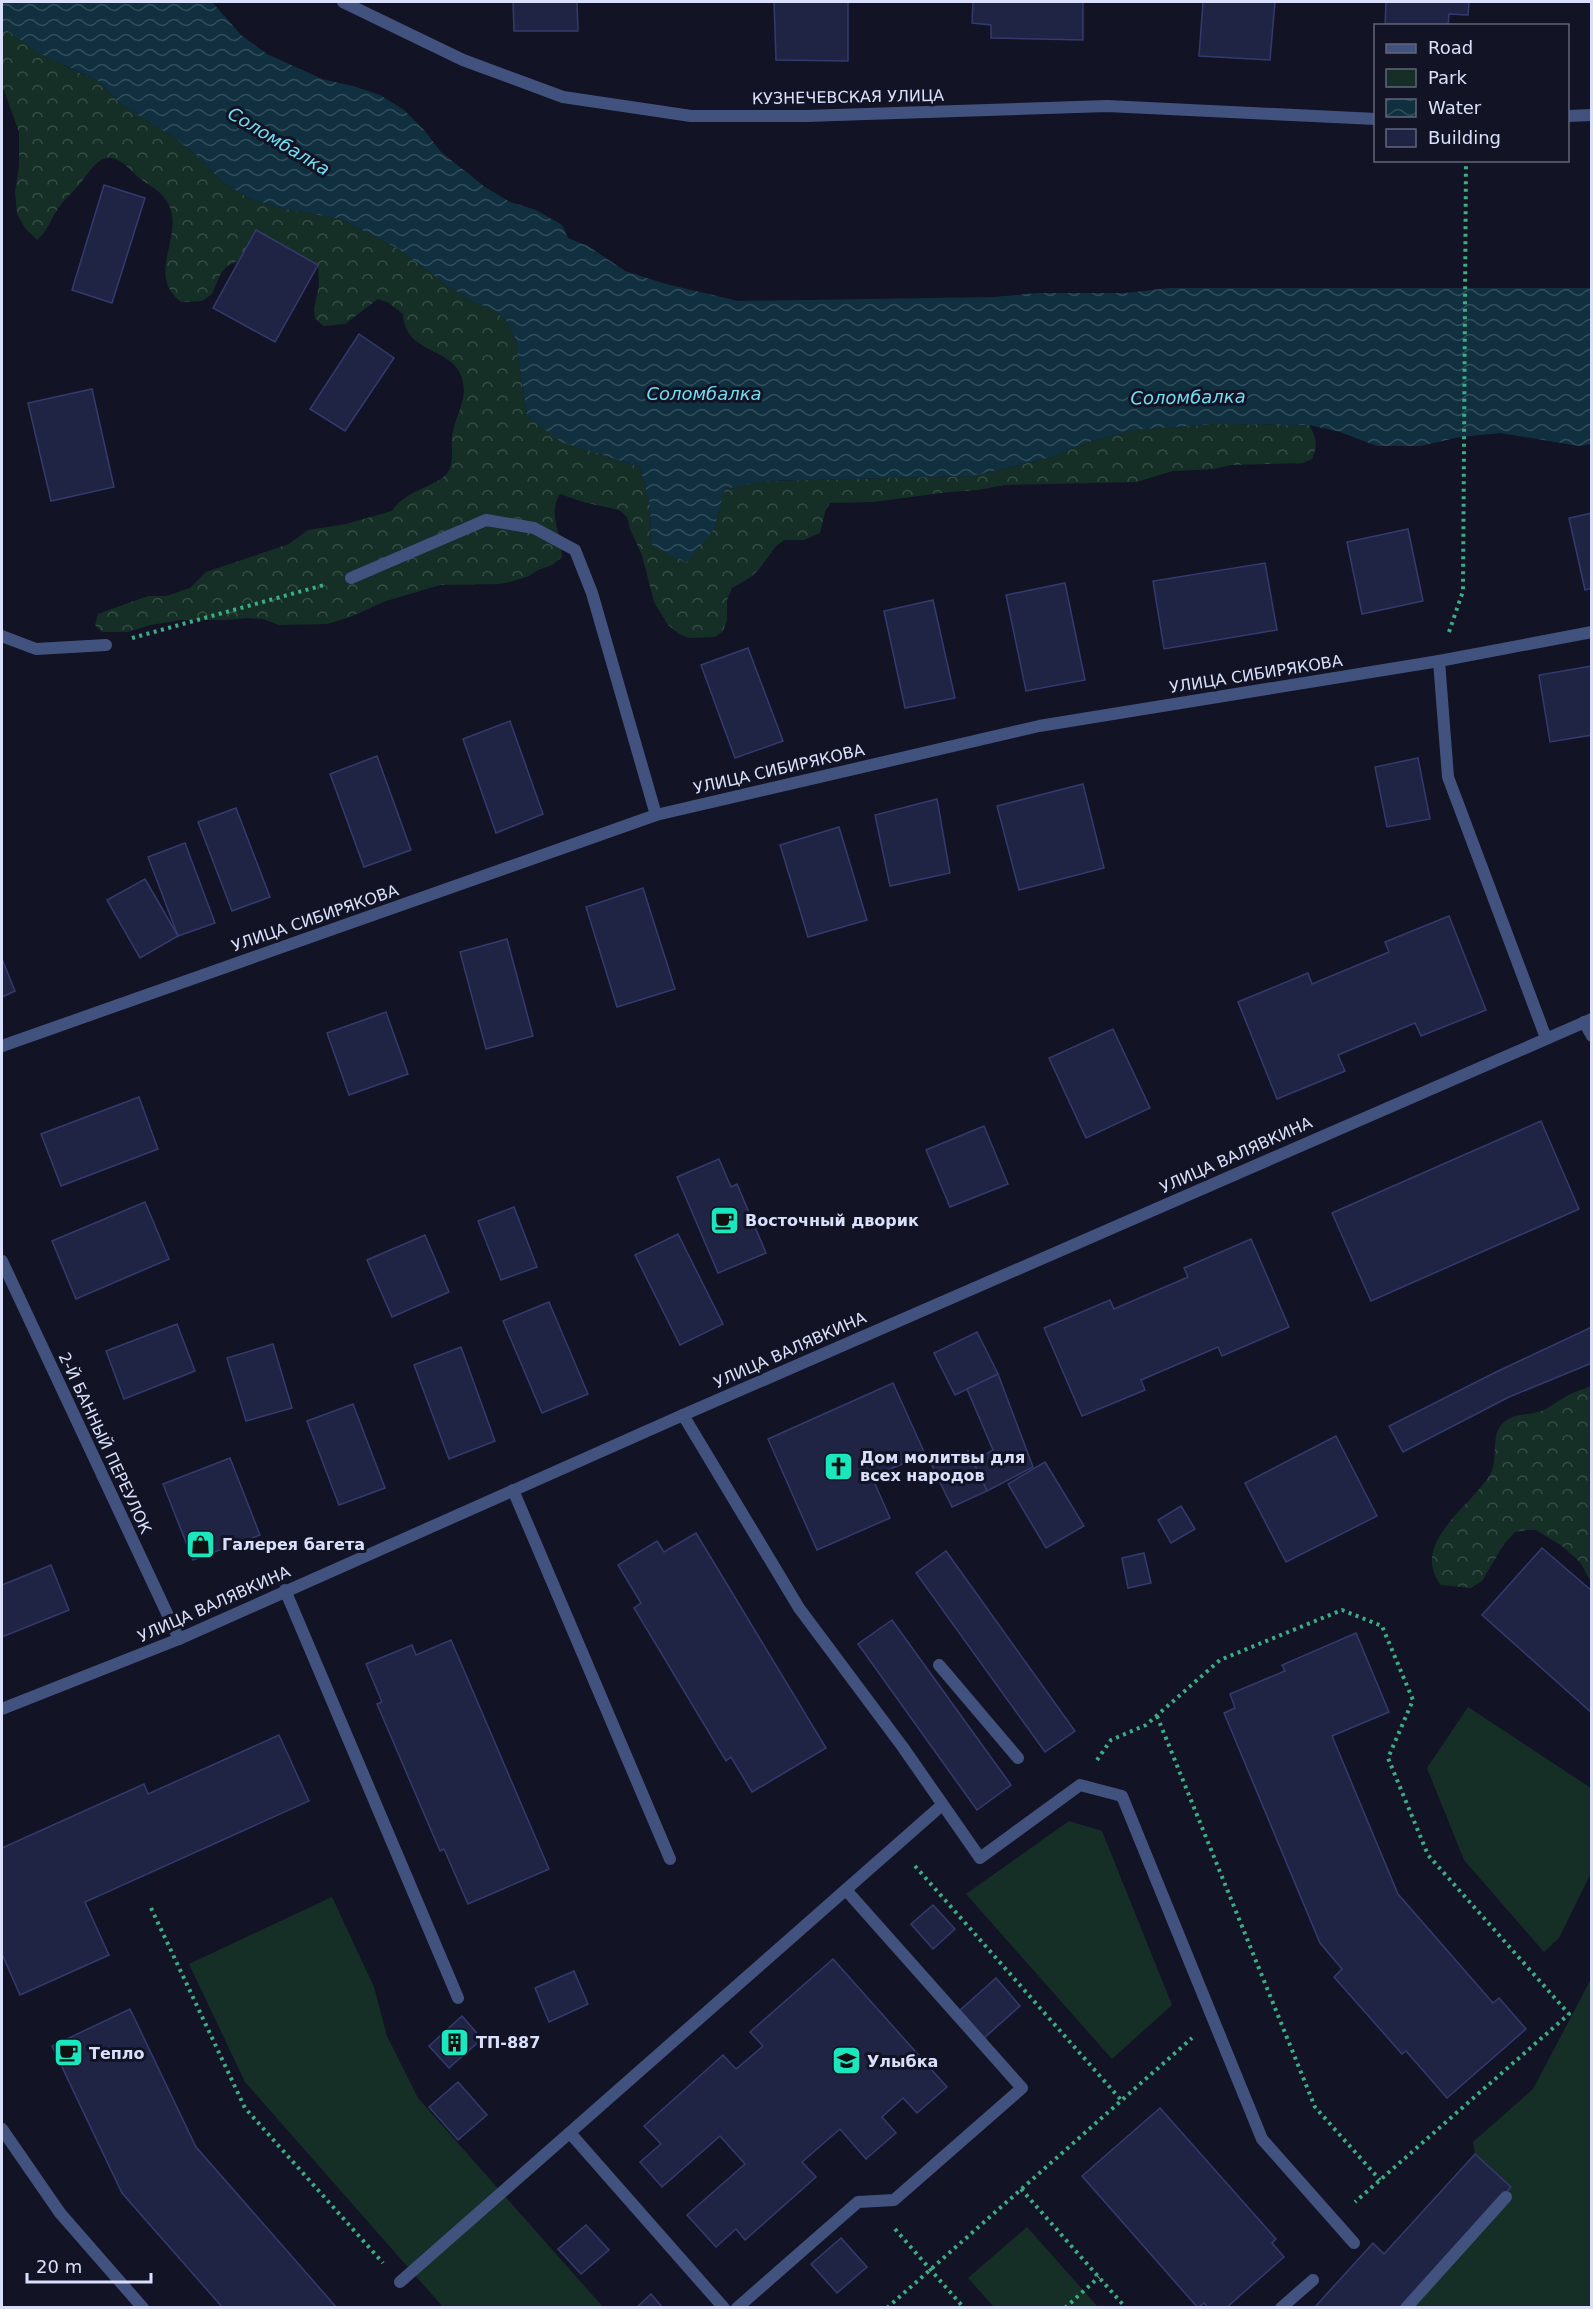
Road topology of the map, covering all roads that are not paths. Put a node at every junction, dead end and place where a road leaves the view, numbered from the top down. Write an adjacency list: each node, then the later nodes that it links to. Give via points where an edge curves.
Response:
1 (344, 2): 4 (street, КУЗНЕЧЕВСКАЯ УЛИЦА, via 463,60 563,97 691,116 1107,106)
2 (1592, 115): 3 (street)
3 (1569, 116)
4 (1374, 119)
5 (351, 578): 10 (street, via 486,520 534,528 575,550 592,593)
6 (1592, 632): 9 (street, УЛИЦА СИБИРЯКОВА)
7 (2, 636): 8 (street, via 36,649)
8 (106, 645)
9 (1439, 661): 10 (street, УЛИЦА СИБИРЯКОВА, via 1039,726); 13 (street, via 1448,777)
10 (656, 815): 14 (street, УЛИЦА СИБИРЯКОВА)
11 (1588, 1021): 12 (street); 13 (street, УЛИЦА ВАЛЯВКИНА)
12 (1592, 1036)
13 (1546, 1038): 16 (street, УЛИЦА ВАЛЯВКИНА)
14 (2, 1046)
15 (2, 1261): 19 (street, 2-Й БАННЫЙ ПЕРЕУЛОК)
16 (683, 1415): 17 (street, УЛИЦА ВАЛЯВКИНА); 23 (street, via 800,1608)
17 (513, 1490): 18 (street, УЛИЦА ВАЛЯВКИНА); 24 (street)
18 (285, 1590): 19 (street, УЛИЦА ВАЛЯВКИНА); 26 (street)
19 (179, 1639): 21 (street, УЛИЦА ВАЛЯВКИНА)
20 (939, 1665): 22 (street)
21 (2, 1709)
22 (1018, 1758)
23 (942, 1805): 25 (street); 30 (street, via 980,1858 1080,1785 1122,1796 1262,2139)
24 (670, 1859)
25 (846, 1890): 28 (street); 35 (street, via 1022,2088 894,2200 858,2202)
26 (458, 1998)
27 (2, 2129): 33 (street, via 60,2213)
28 (570, 2133): 32 (street); 34 (street)
29 (1506, 2197): 37 (street)
30 (1354, 2243)
31 (1313, 2280): 36 (street)
32 (400, 2282)
33 (143, 2307)
34 (724, 2307)
35 (737, 2307)
36 (1281, 2307)
37 (1406, 2307)

